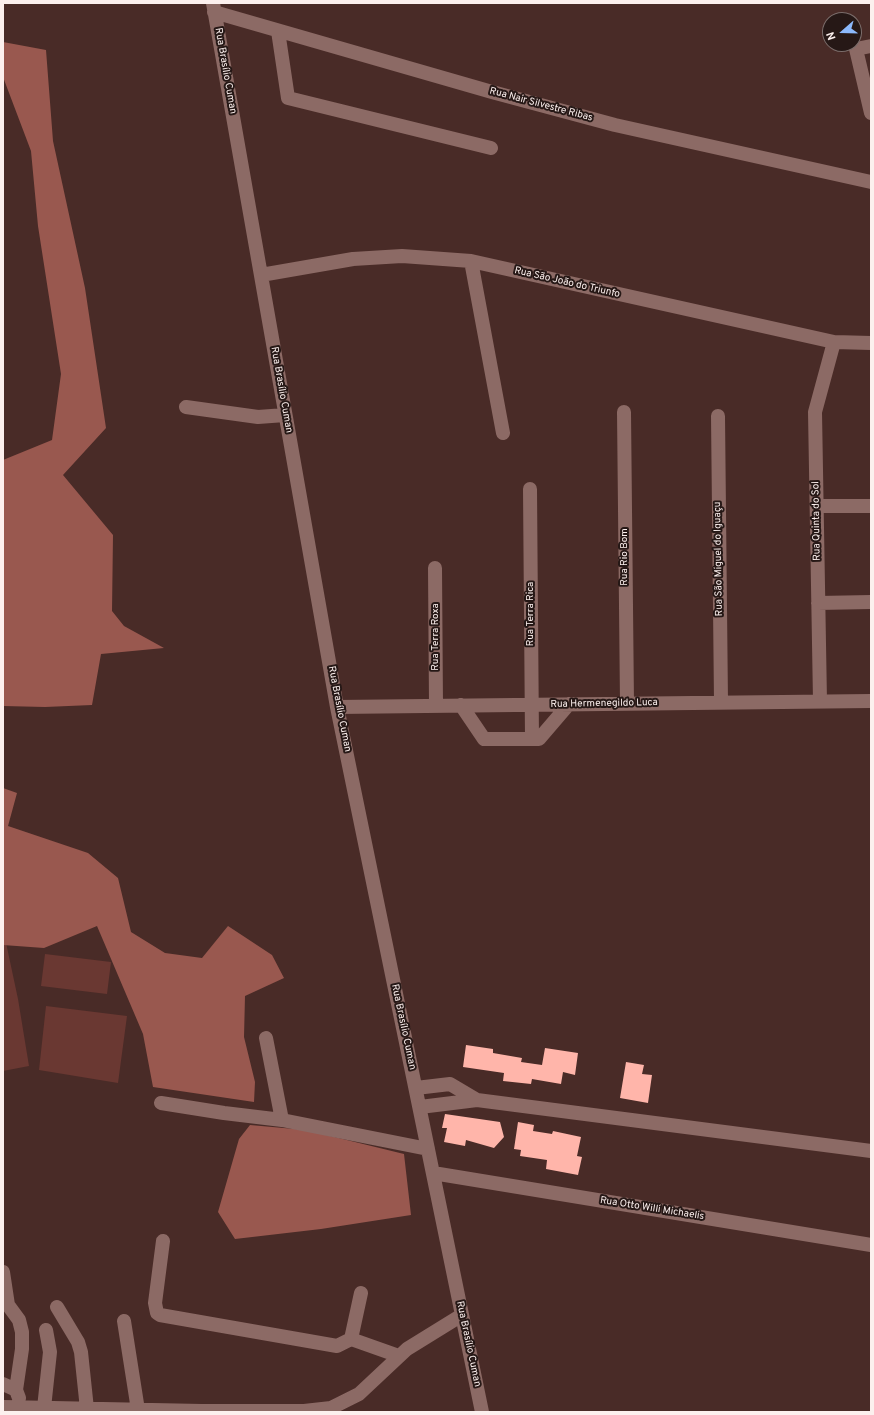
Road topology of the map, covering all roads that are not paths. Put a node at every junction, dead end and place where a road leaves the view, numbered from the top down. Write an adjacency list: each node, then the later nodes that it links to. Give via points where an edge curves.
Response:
1 (214, 8): 2 (street, Rua Nair Silvestre Ribas); 8 (street, Rua Brasílio Cuman)
2 (278, 31): 5 (street, via 288,98); 6 (street, Rua Nair Silvestre Ribas, via 616,125)
3 (871, 46): 4 (street, via 856,49)
4 (871, 113)
5 (491, 148)
6 (871, 182)
7 (470, 261): 8 (street, Rua São João do Triunfo, via 402,256 353,259); 9 (street, Rua São João do Triunfo); 15 (street)
8 (260, 275): 13 (street, Rua Brasílio Cuman)
9 (834, 342): 10 (street, Rua São João do Triunfo); 17 (street, Rua Quinta do Sol, via 815,412)
10 (871, 343)
11 (186, 407): 13 (street, via 258,417)
12 (624, 412): 25 (street, Rua Rio Bom)
13 (285, 416): 30 (street, Rua Brasílio Cuman)
14 (718, 416): 24 (street, Rua São Miguel do Iguaçu)
15 (504, 433)
16 (530, 489): 26 (street, Rua Terra Rica)
17 (817, 506): 18 (street); 21 (street, Rua Quinta do Sol)
18 (871, 506)
19 (436, 568): 28 (street, Rua Terra Roxa)
20 (871, 602): 21 (street)
21 (818, 603): 22 (street, Rua Quinta do Sol)
22 (820, 701): 23 (street, Rua Hermenegildo Luca); 24 (street, Rua Hermenegildo Luca)
23 (871, 701)
24 (721, 702): 25 (street, Rua Hermenegildo Luca)
25 (627, 703): 27 (street, Rua Hermenegildo Luca)
26 (531, 704): 27 (street, Rua Hermenegildo Luca); 29 (street, Rua Hermenegildo Luca); 31 (street, Rua Terra Rica)
27 (569, 704): 31 (street, via 539,739)
28 (436, 705): 29 (street, Rua Hermenegildo Luca); 30 (street, Rua Hermenegildo Luca)
29 (462, 705): 31 (street, via 484,739)
30 (337, 707): 33 (street, Rua Brasílio Cuman)
31 (532, 739)
32 (266, 1038): 37 (street)
33 (416, 1088): 34 (street, via 450,1084); 36 (street, Rua Brasílio Cuman)
34 (477, 1100): 36 (street); 39 (street)
35 (162, 1102): 37 (street)
36 (420, 1107): 38 (street, Rua Brasílio Cuman)
37 (282, 1120): 38 (street)
38 (428, 1149): 40 (street, Rua Brasílio Cuman)
39 (871, 1151)
40 (433, 1173): 42 (street, Rua Otto Willi Michaelis); 46 (street, Rua Brasílio Cuman)
41 (164, 1241): 49 (street, via 155,1303 157,1313 337,1346)
42 (871, 1245)
43 (3, 1272): 52 (street, via 8,1305 19,1320 22,1332)
44 (362, 1293): 49 (street)
45 (56, 1307): 56 (street, via 78,1342)
46 (462, 1315): 50 (street); 58 (street, Rua Brasílio Cuman)
47 (124, 1321): 57 (street)
48 (46, 1330): 55 (street, via 50,1352)
49 (351, 1339): 50 (street)
50 (399, 1356): 57 (street, via 359,1394 331,1408 304,1411)
51 (3, 1384): 52 (street)
52 (16, 1390): 54 (street)
53 (3, 1407): 54 (street)
54 (23, 1407): 55 (street)
55 (44, 1408): 56 (street)
56 (87, 1409): 57 (street)
57 (138, 1410)
58 (482, 1412)

